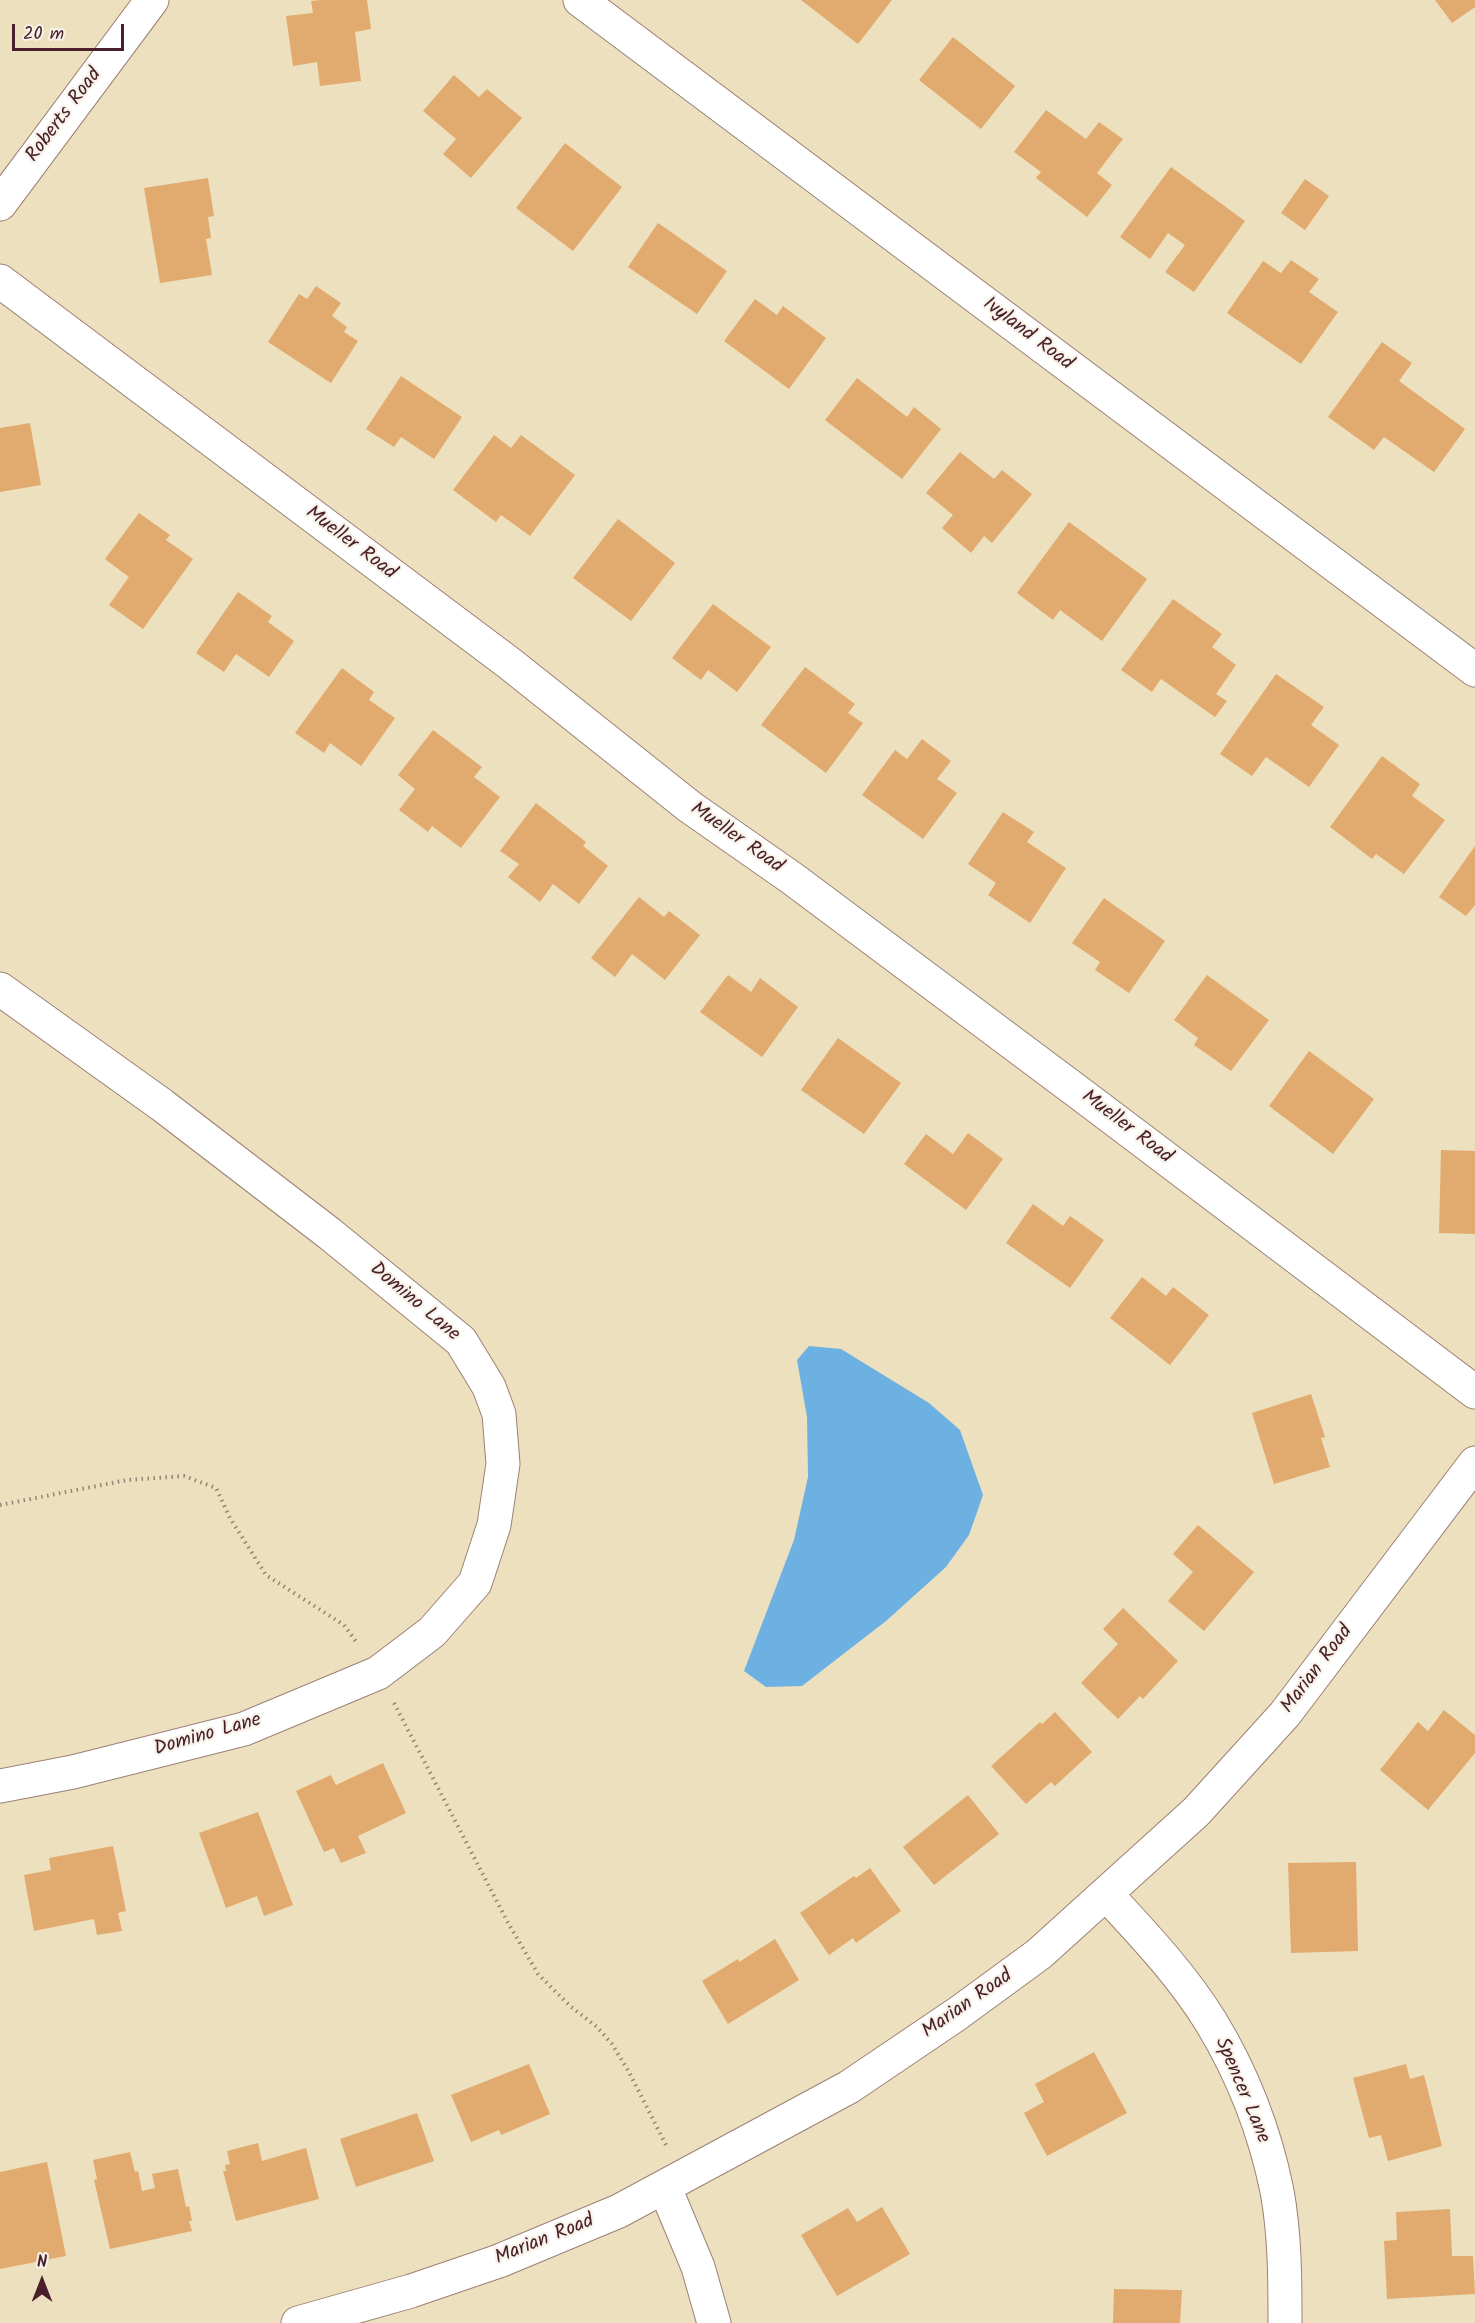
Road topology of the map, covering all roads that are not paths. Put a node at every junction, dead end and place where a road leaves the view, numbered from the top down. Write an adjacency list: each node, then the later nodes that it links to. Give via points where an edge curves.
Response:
1 (152, 0): 3 (street, Roberts Road)
2 (580, 0): 5 (street, Ivyland Road)
3 (0, 204)
4 (0, 281): 7 (street, Mueller Road, via 509,663 690,807 1067,1083)
5 (1475, 670)
6 (0, 989): 9 (street, Domino Lane, via 162,1105 461,1341 489,1387 499,1414 503,1464 494,1525 475,1583 432,1632 378,1672 244,1729)
7 (1475, 1392)
8 (1475, 1462): 10 (street, Marian Road, via 1285,1714 1197,1812)
9 (0, 1786)
10 (1107, 1894): 11 (street, Marian Road, via 1039,1954 849,2087); 14 (street, Spencer Lane, via 1157,1949 1210,2020 1259,2123 1277,2191 1285,2261)
11 (674, 2183): 12 (street, Marian Road, via 619,2211 499,2261); 13 (street)
12 (298, 2323)
13 (714, 2323)
14 (1285, 2323)

